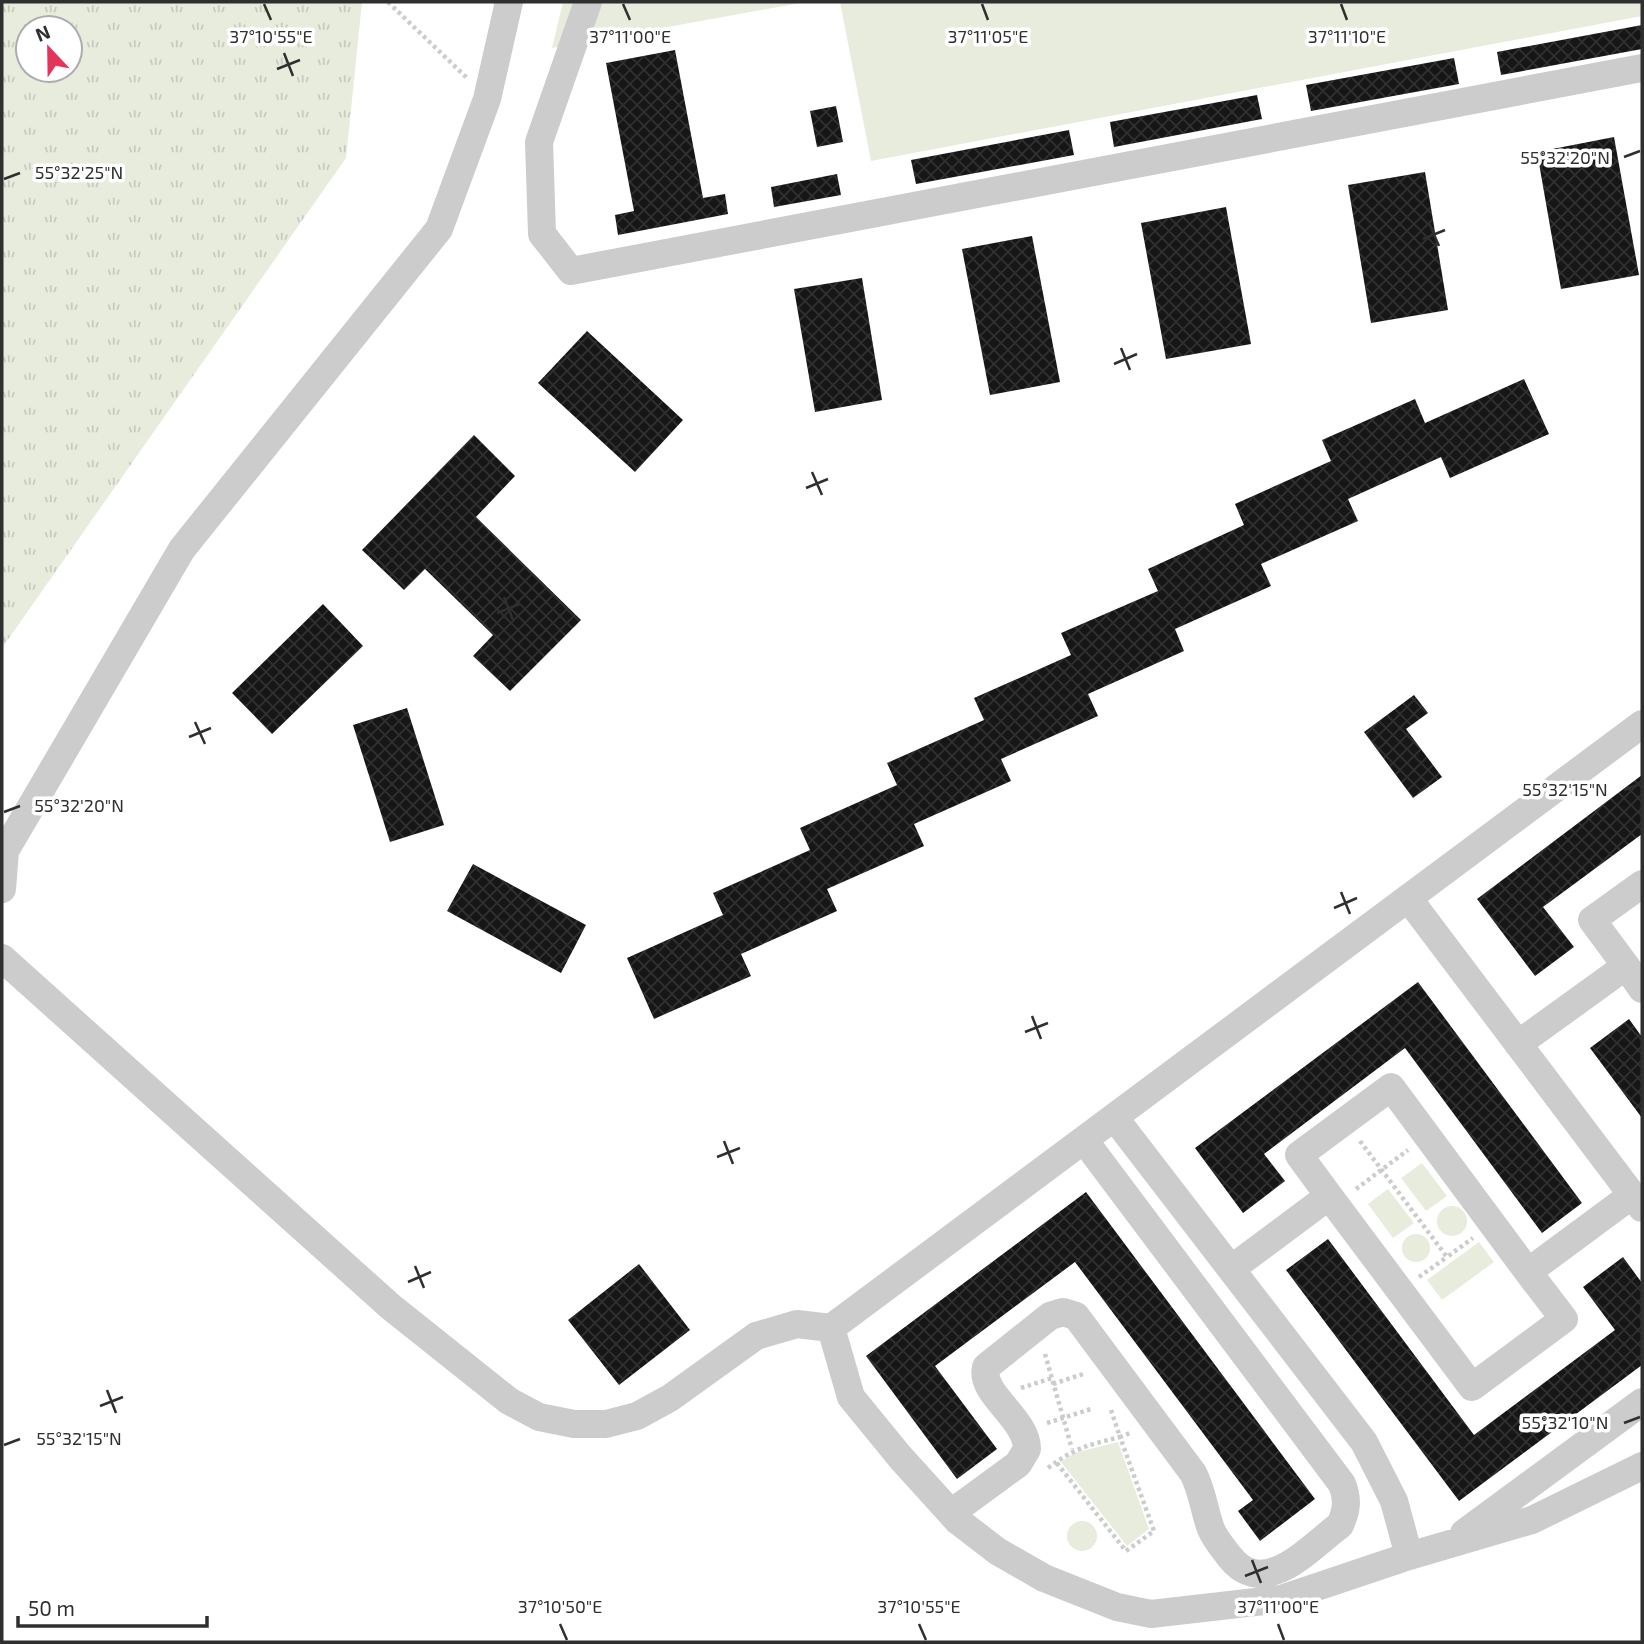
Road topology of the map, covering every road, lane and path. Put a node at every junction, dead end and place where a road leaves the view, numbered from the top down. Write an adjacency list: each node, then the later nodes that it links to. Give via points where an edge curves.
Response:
1 (388, 2): 5 (path)
2 (509, 2): 5 (street)
3 (588, 2): 4 (street, via 540,142 542,234 571,271)
4 (1642, 68)
5 (487, 99): 8 (street, via 439,229 182,549 5,851)
6 (1642, 723): 9 (street)
7 (1642, 884): 11 (street, via 1592,920)
8 (2, 889)
9 (1408, 898): 13 (street); 14 (street)
10 (2, 958): 25 (street, via 391,1307 509,1401 539,1417 606,1424 638,1416 756,1336 797,1324)
11 (1626, 966): 12 (street); 13 (street)
12 (1642, 989)
13 (1518, 1044): 20 (street)
14 (1114, 1117): 17 (street); 22 (street)
15 (1345, 1121): 16 (street, via 1391,1087); 18 (path); 19 (street, via 1299,1155)
16 (1427, 1136): 18 (path); 21 (street)
17 (1084, 1140): 25 (street); 26 (street, via 1342,1484 1347,1504 1340,1525 1274,1572 1258,1576 1240,1570 1213,1535 1193,1473)
18 (1382, 1170): 19 (path); 21 (path, via 1447,1257)
19 (1332, 1200): 22 (street); 23 (street, via 1472,1387 1563,1319)
20 (1637, 1202): 23 (street)
21 (1492, 1223): 23 (street)
22 (1231, 1269): 36 (street, via 1364,1442 1394,1501)
23 (1528, 1272)
24 (1037, 1326): 26 (street, via 1058,1313 1076,1316); 27 (path); 31 (street, via 990,1361 985,1372 987,1383)
25 (831, 1328): 34 (street, via 851,1397)
26 (1112, 1364): 27 (path)
27 (1053, 1384): 30 (path)
28 (1642, 1402): 35 (street)
29 (1091, 1409): 30 (path)
30 (1063, 1418): 31 (path); 32 (path)
31 (1023, 1431): 34 (street, via 1027,1441 1024,1457)
32 (1072, 1450): 32 (path, via 1056,1462 1126,1551 1154,1531 1120,1437)
33 (1642, 1466): 35 (street, via 1532,1520)
34 (951, 1513): 36 (street, via 997,1550 1044,1578 1080,1594 1151,1614 1281,1599)
35 (1447, 1545): 36 (street)
36 (1409, 1556)

